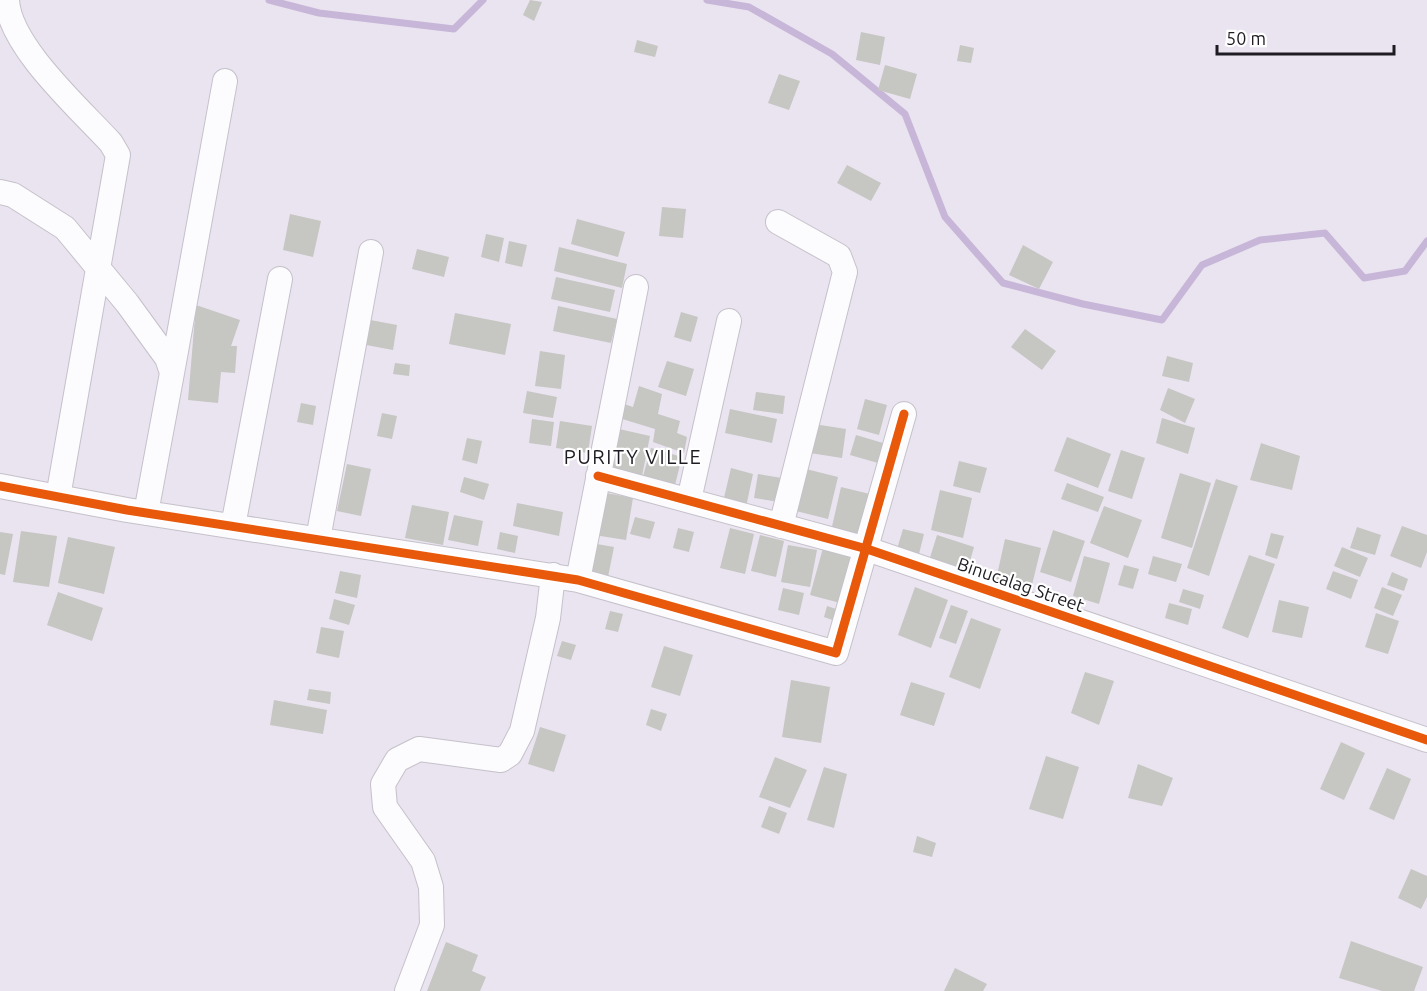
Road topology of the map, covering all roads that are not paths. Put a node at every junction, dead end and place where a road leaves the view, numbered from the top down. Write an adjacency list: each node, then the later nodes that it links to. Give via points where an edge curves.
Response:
1 (7, 0): 6 (street, via 7,14 23,45 118,155)
2 (225, 81): 10 (street)
3 (0, 192): 6 (street, via 13,195 65,228)
4 (778, 222): 18 (street, via 839,256 844,272)
5 (371, 252): 19 (street)
6 (99, 269): 10 (street, via 167,358); 14 (street)
7 (280, 279): 17 (street)
8 (636, 287): 12 (street)
9 (729, 321): 15 (street)
10 (172, 373): 16 (street)
11 (904, 414): 20 (street)
12 (598, 476): 15 (street, Binucalag Street); 22 (street)
13 (0, 486): 14 (street)
14 (58, 497): 16 (street)
15 (689, 500): 18 (street, Binucalag Street)
16 (146, 513): 17 (street)
17 (233, 526): 19 (street)
18 (781, 526): 20 (street, Binucalag Street)
19 (318, 539): 21 (street)
20 (867, 549): 22 (street, via 836,653); 23 (street, Binucalag Street)
21 (553, 575): 22 (street); 24 (street, via 548,618 522,731 510,754 501,760 419,749 396,760 383,784 385,807 423,861 431,887 432,925)
22 (578, 580)
23 (1427, 740)
24 (408, 991)

